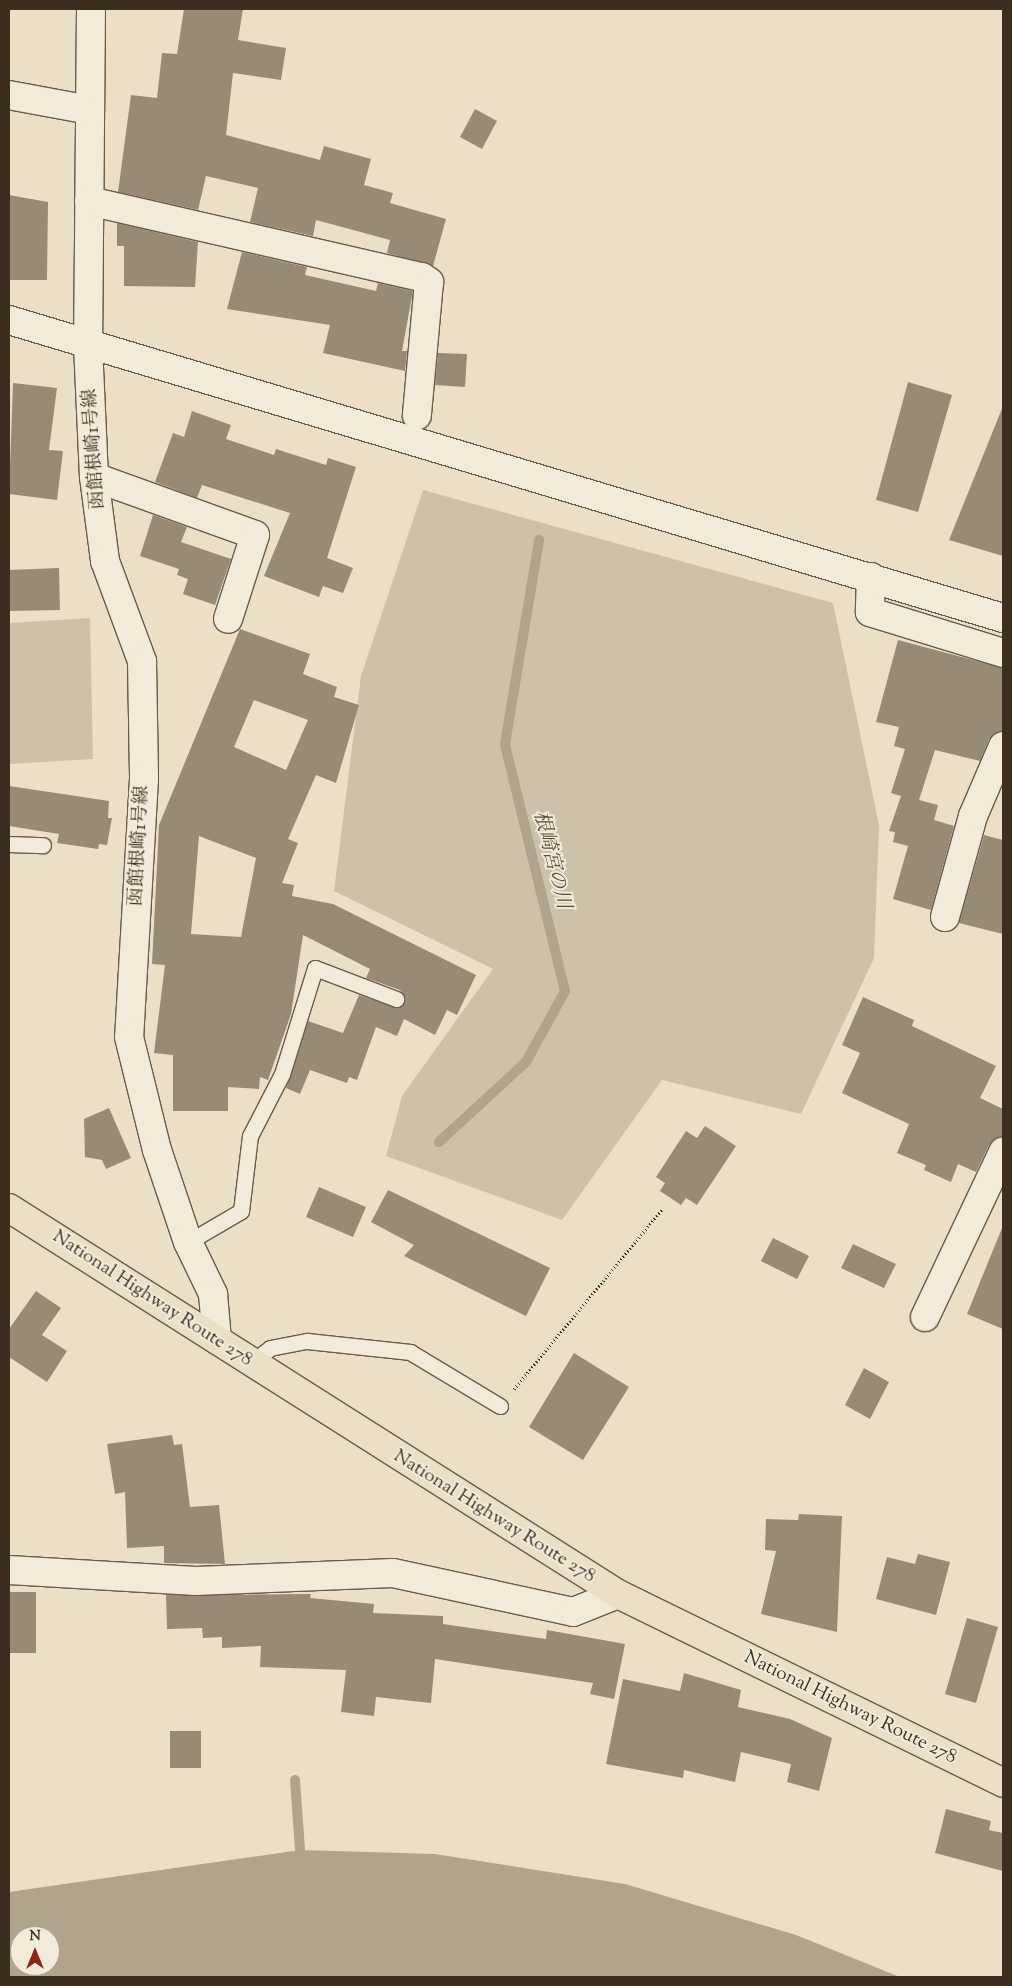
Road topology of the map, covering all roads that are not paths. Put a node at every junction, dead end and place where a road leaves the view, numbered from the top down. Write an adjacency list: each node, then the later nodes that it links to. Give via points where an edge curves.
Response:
1 (91, 9): 3 (street, 函館根崎1号線)
2 (9, 95): 3 (street)
3 (90, 110): 4 (street, 函館根崎1号線)
4 (89, 201): 6 (street, 函館根崎1号線); 7 (street, via 422,277 429,282)
5 (9, 320): 6 (street)
6 (88, 345): 8 (street, 函館根崎1号線); 9 (street)
7 (418, 415)
8 (94, 477): 11 (street, via 255,535); 20 (street, 函館根崎1号線, via 105,561 142,661 144,779 129,1037 157,1150)
9 (871, 577): 10 (street); 12 (street, via 870,612)
10 (1003, 618)
11 (228, 619)
12 (1003, 653)
13 (1003, 746): 16 (street, via 972,816)
14 (9, 844): 15 (lane)
15 (43, 845)
16 (945, 917)
17 (396, 999): 20 (lane, via 315,968 282,1074 250,1136 241,1211)
18 (1003, 1152): 21 (street)
19 (9, 1208): 22 (highway, National Highway Route 278)
20 (188, 1242): 22 (street, 函館根崎1号線, via 213,1294)
21 (925, 1316)
22 (217, 1340): 23 (highway, National Highway Route 278)
23 (251, 1362): 24 (lane, via 270,1348 307,1341 410,1352); 26 (highway, National Highway Route 278)
24 (500, 1406)
25 (9, 1570): 26 (street, via 196,1581 393,1573 573,1612)
26 (618, 1594): 27 (highway, National Highway Route 278)
27 (1003, 1783)

